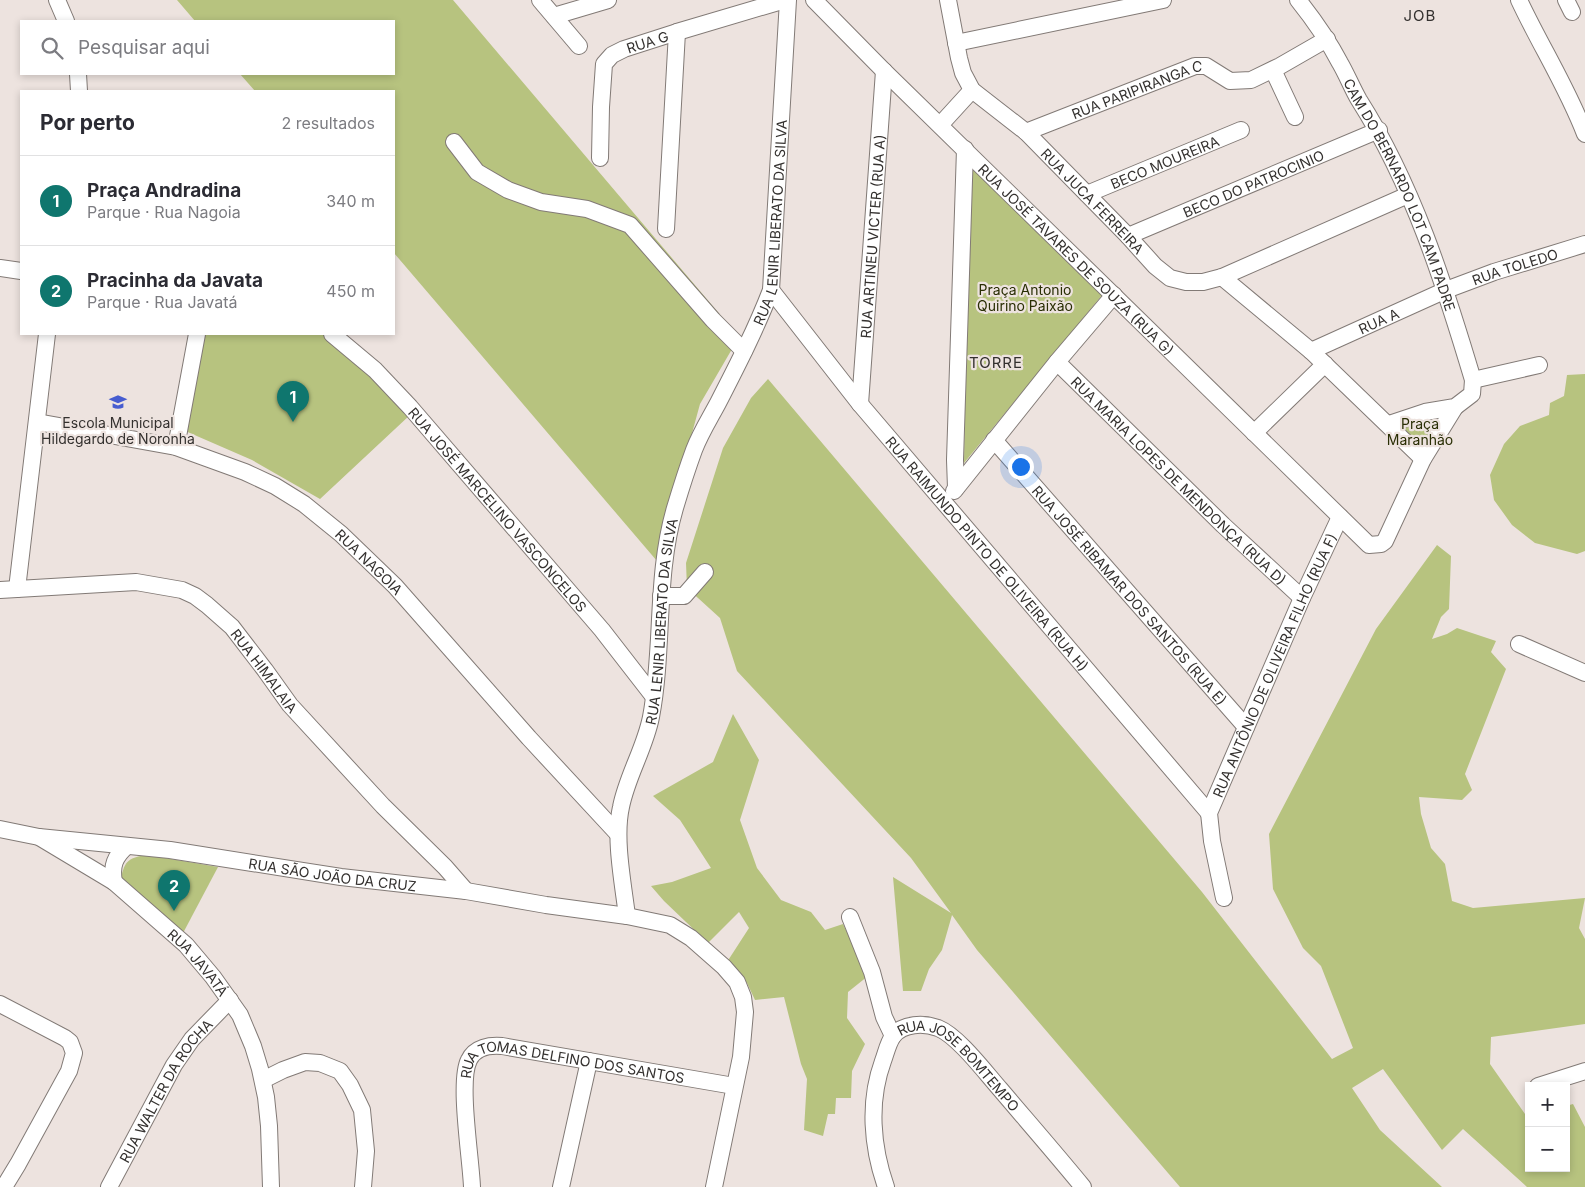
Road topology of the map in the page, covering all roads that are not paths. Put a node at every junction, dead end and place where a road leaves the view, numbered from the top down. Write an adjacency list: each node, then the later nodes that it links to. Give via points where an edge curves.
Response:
1 (57, 0): 11 (street)
2 (540, 0): 10 (street)
3 (608, 0): 10 (street)
4 (786, 0): 12 (street, RUA G); 36 (street, RUA LENIR LIBERATO DA SILVA)
5 (814, 0): 17 (street, RUA JOSÉ TAVARES DE SOUZA (RUA G))
6 (948, 0): 14 (street)
7 (1163, 0): 14 (street)
8 (1298, 0): 13 (street, CAM DO BERNARDO LOT CAM PADRE)
9 (1519, 0): 24 (street)
10 (554, 16): 15 (street)
11 (66, 20)
12 (677, 32): 27 (street, RUA G, via 624,49 604,64); 30 (street)
13 (1327, 39): 16 (street, RUA PARIPIRANGA C); 22 (street, CAM DO BERNARDO LOT CAM PADRE)
14 (956, 43): 18 (street, via 963,73)
15 (579, 46)
16 (1273, 70): 19 (street); 23 (street, RUA PARIPIRANGA C, via 1251,80 1240,81 1225,79 1206,66 1195,66)
17 (884, 71): 20 (street, RUA JOSÉ TAVARES DE SOUZA (RUA G)); 49 (street, RUA ARTINEU VICTER (RUA A))
18 (972, 90): 20 (street); 23 (street, RUA JUCA FERREIRA)
19 (1295, 117)
20 (940, 124): 26 (street, RUA JOSÉ TAVARES DE SOUZA (RUA G))
21 (1241, 130): 28 (street, BECO MOUREIRA)
22 (1379, 130): 29 (street, CAM DO BERNARDO LOT CAM PADRE); 31 (street, BECO DO PATROCINIO)
23 (1026, 132): 28 (street, RUA JUCA FERREIRA)
24 (1585, 134)
25 (454, 142): 43 (street, via 477,172 508,190 541,202 587,209 630,225)
26 (964, 149): 38 (street, RUA JOSÉ TAVARES DE SOUZA (RUA G)); 56 (street)
27 (600, 158)
28 (1087, 194): 31 (street, RUA JUCA FERREIRA)
29 (1408, 195): 35 (street, RUA JUCA FERREIRA); 37 (street, CAM DO BERNARDO LOT CAM PADRE)
30 (666, 229)
31 (1128, 236): 35 (street, RUA JUCA FERREIRA, via 1170,278 1203,282)
32 (1585, 244): 37 (street, RUA TOLEDO)
33 (0, 268): 34 (street)
34 (20, 271)
35 (1222, 277): 42 (street)
36 (771, 290): 43 (street, RUA LENIR LIBERATO DA SILVA); 49 (street, RUA RAIMUNDO PINTO DE OLIVEIRA (RUA H))
37 (1446, 290): 42 (street, RUA A); 47 (street, CAM DO BERNARDO LOT CAM PADRE)
38 (1114, 296): 44 (street); 52 (street, RUA JOSÉ TAVARES DE SOUZA (RUA G))
39 (47, 335): 50 (street)
40 (197, 335): 54 (street)
41 (333, 335): 66 (street, RUA JOSÉ MARCELINO VASCONCELOS, via 375,370 410,407 602,630)
42 (1311, 350): 45 (street)
43 (744, 351): 62 (street, RUA LENIR LIBERATO DA SILVA, via 694,449 666,546)
44 (1057, 362): 53 (street); 63 (street, RUA MARIA LOPES DE MENDONÇA (RUA D))
45 (1325, 364): 51 (street); 52 (street)
46 (1539, 364): 47 (street)
47 (1473, 380): 48 (street, via 1472,394)
48 (1460, 403): 51 (street); 55 (street)
49 (860, 404): 57 (street, RUA RAIMUNDO PINTO DE OLIVEIRA (RUA H))
50 (37, 422): 54 (street, RUA NAGOIA); 60 (street)
51 (1389, 424): 55 (street)
52 (1254, 433): 58 (street, RUA JOSÉ TAVARES DE SOUZA (RUA G))
53 (994, 440): 56 (street); 67 (street, RUA JOSÉ RIBAMAR DOS SANTOS (RUA E))
54 (176, 447): 70 (street, RUA NAGOIA, via 275,486 341,534 395,586)
55 (1423, 459): 58 (street, RUA JOSÉ TAVARES DE SOUZA (RUA G), via 1381,544 1369,545)
56 (956, 488): 57 (street)
57 (944, 502): 68 (street, RUA RAIMUNDO PINTO DE OLIVEIRA (RUA H))
58 (1340, 517): 63 (street, RUA ANTÔNIO DE OLIVEIRA FILHO (RUA F))
59 (705, 572): 62 (street, via 684,596)
60 (17, 589): 61 (street, RUA HIMALAIA); 74 (street, RUA HIMALAIA, via 136,582 182,590 195,596 232,627 290,705 383,806 445,866)
61 (0, 590)
62 (661, 596): 66 (street, RUA LENIR LIBERATO DA SILVA)
63 (1302, 598): 67 (street, RUA ANTÔNIO DE OLIVEIRA FILHO (RUA F))
64 (1520, 644): 65 (street)
65 (1585, 673)
66 (654, 697): 70 (street, RUA LENIR LIBERATO DA SILVA, via 645,740 620,808)
67 (1246, 727): 68 (street, RUA ANTÔNIO DE OLIVEIRA FILHO (RUA F))
68 (1209, 813): 75 (street)
69 (0, 829): 71 (street, RUA JAVATÁ)
70 (618, 834): 76 (street, RUA LENIR LIBERATO DA SILVA)
71 (39, 837): 72 (street, RUA SÃO JOÃO DA CRUZ); 73 (street, RUA JAVATÁ)
72 (127, 846): 73 (street, via 114,863); 74 (street, RUA SÃO JOÃO DA CRUZ)
73 (114, 882): 78 (street, RUA JAVATÁ, via 186,945)
74 (466, 892): 76 (street, RUA SÃO JOÃO DA CRUZ)
75 (1224, 898)
76 (627, 916): 85 (street, via 670,925 708,952 737,982 745,1012 741,1057)
77 (850, 917): 80 (street)
78 (230, 1000): 83 (street, RUA JAVATÁ, via 253,1046); 87 (street, RUA WALTER DA ROCHA, via 192,1039 174,1065)
79 (1, 1006): 86 (street, via 65,1038 74,1053 69,1071)
80 (893, 1036): 93 (street, RUA JOSE BOMTEMPO, via 881,1066 873,1105 876,1148); 94 (street, RUA JOSE BOMTEMPO, via 904,1028 926,1024 953,1037)
81 (589, 1061): 85 (street, RUA TOMAS DELFINO DOS SANTOS); 90 (street, RUA TOMAS DELFINO DOS SANTOS, via 494,1045 475,1052 466,1069 465,1086); 91 (street)
82 (1585, 1071): 84 (street)
83 (263, 1080): 88 (street, RUA JAVATÁ, via 269,1126); 89 (street, via 305,1062 320,1063 340,1071 362,1110 366,1151)
84 (1550, 1082)
85 (734, 1086): 92 (street)
86 (4, 1187)
87 (109, 1187)
88 (271, 1187)
89 (363, 1187)
90 (472, 1187)
91 (561, 1187)
92 (714, 1187)
93 (886, 1187)
94 (1084, 1187)

